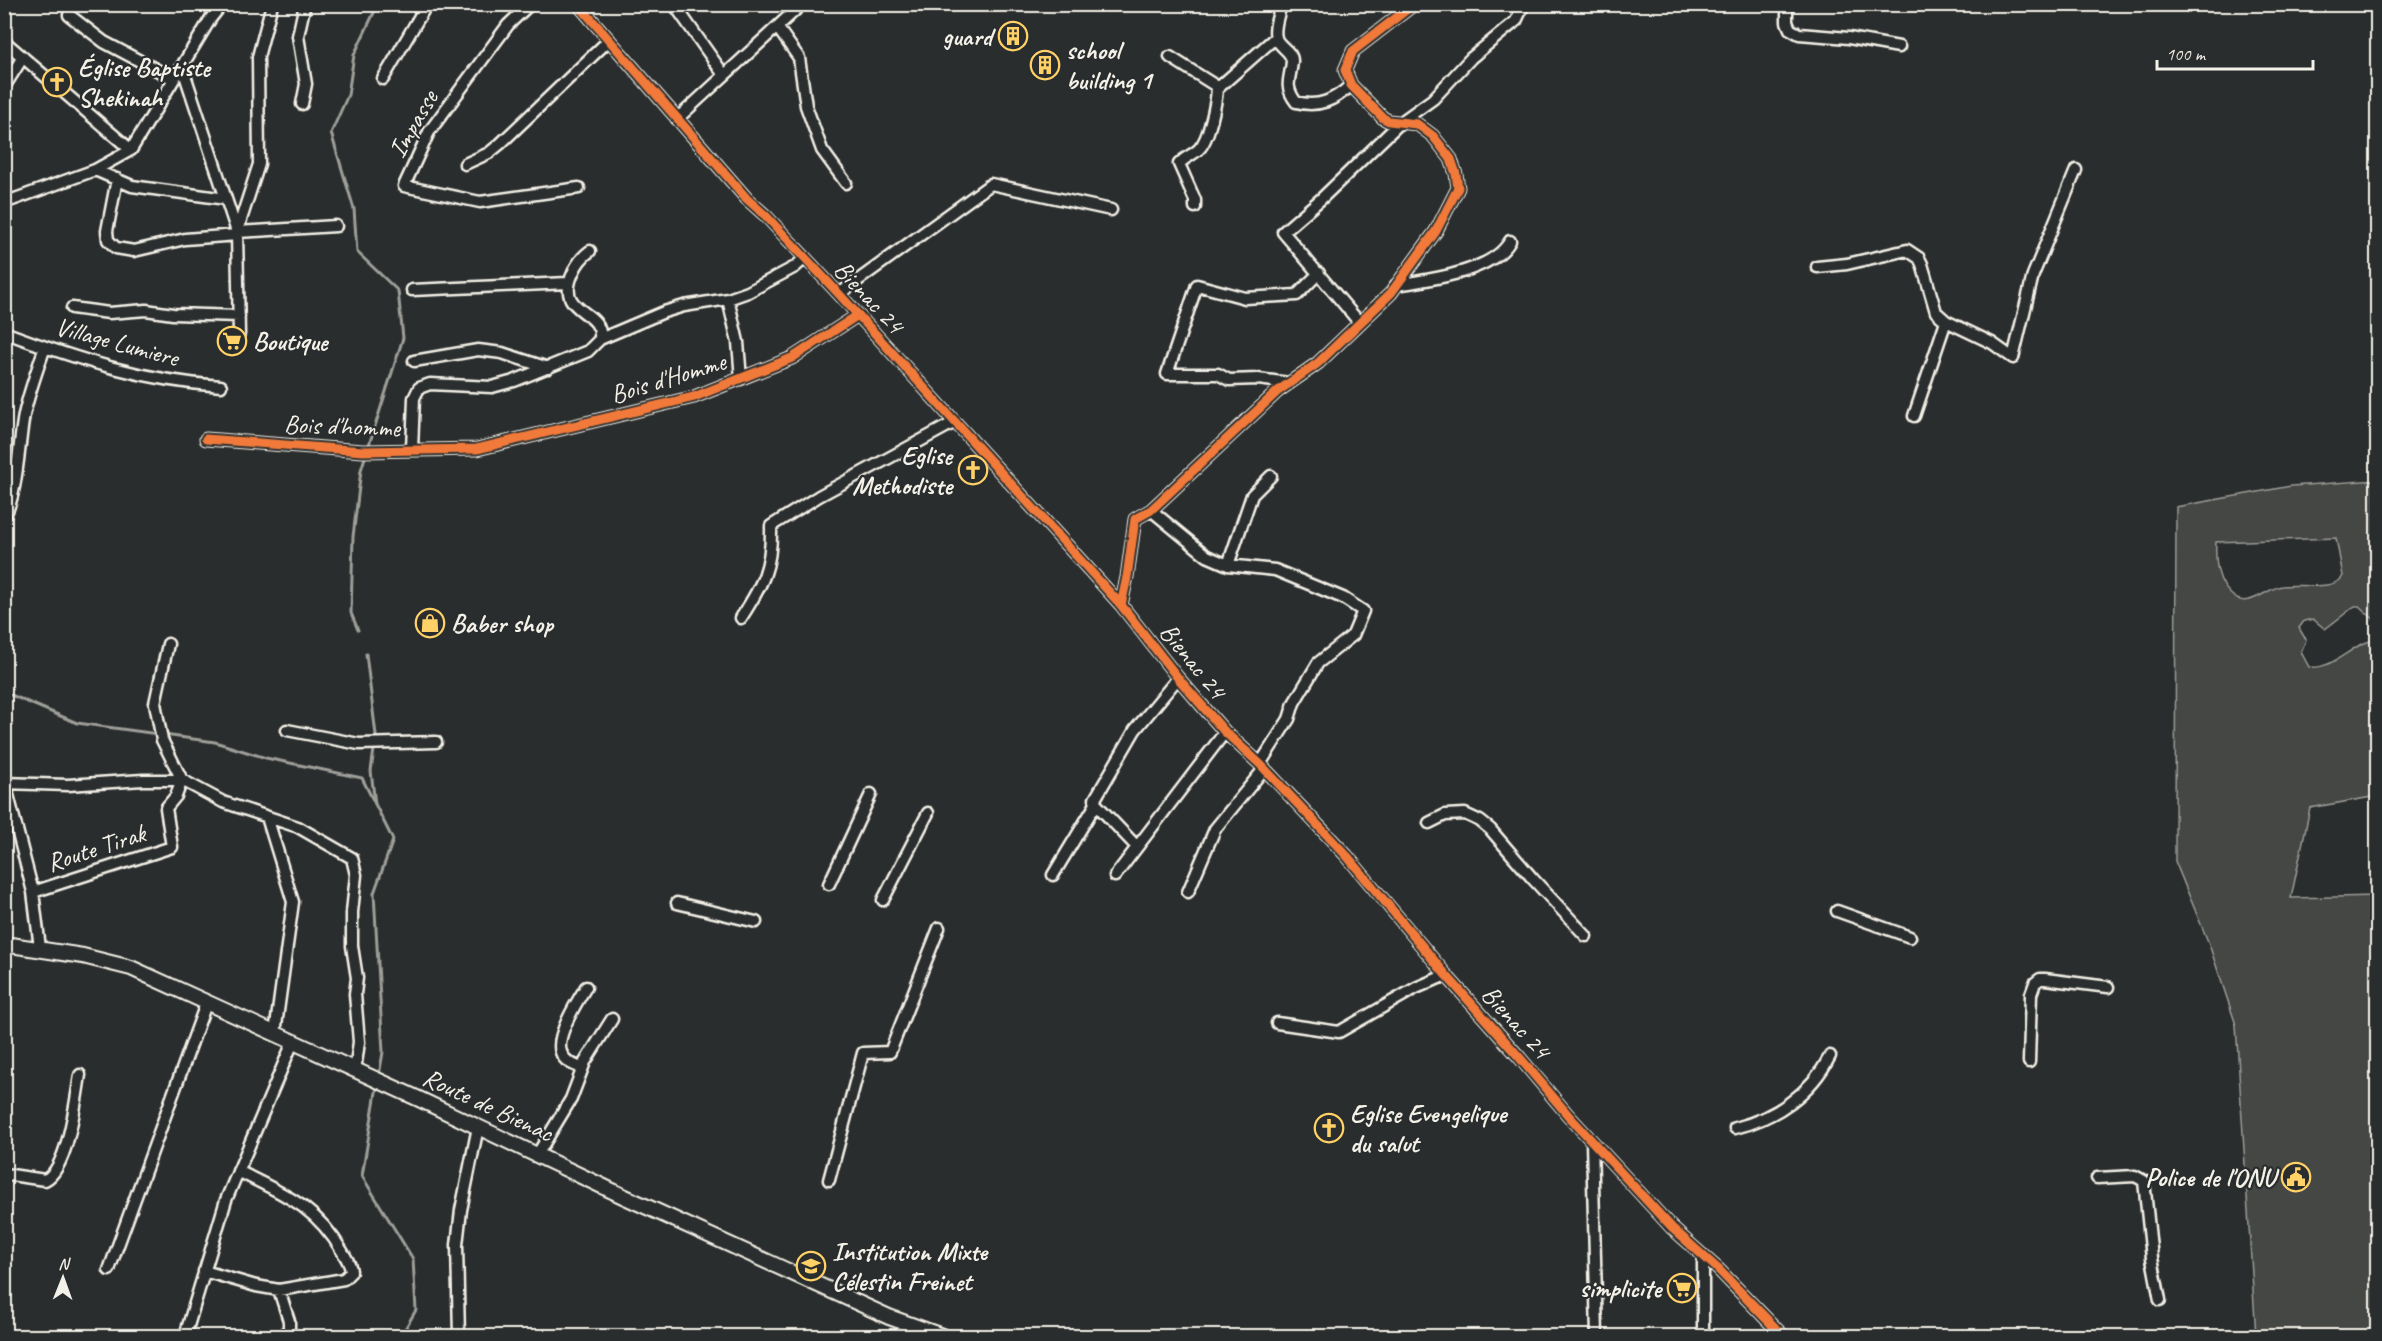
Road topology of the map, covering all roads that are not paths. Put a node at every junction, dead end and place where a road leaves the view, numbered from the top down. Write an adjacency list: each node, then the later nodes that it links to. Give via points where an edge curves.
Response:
1 (206, 4): 13 (street)
2 (272, 4): 44 (street, via 258,57 259,164)
3 (305, 4): 29 (street, via 298,36 306,84)
4 (427, 4): 24 (street)
5 (530, 4): 38 (street, Impasse, via 508,24 429,132 404,186 480,202)
6 (578, 4): 17 (street, Bienac 24)
7 (674, 4): 23 (street)
8 (802, 4): 15 (street)
9 (1281, 4): 16 (street)
10 (1524, 4): 31 (street, via 1516,21 1471,58 1433,99)
11 (1787, 4): 19 (street, via 1790,29 1799,34)
12 (1411, 6): 26 (street, via 1353,51 1345,70)
13 (220, 7): 22 (street)
14 (69, 15): 25 (street, via 104,42)
15 (777, 27): 23 (street); 37 (street, via 799,58 806,106 822,150)
16 (1276, 37): 26 (street, via 1291,55 1288,83 1296,102 1320,105); 28 (street)
17 (608, 40): 30 (street, Bienac 24); 33 (street, via 495,148)
18 (4, 41): 20 (street)
19 (1899, 47)
20 (23, 57): 27 (street); 32 (street)
21 (1170, 57): 28 (street)
22 (182, 66): 25 (street); 39 (street)
23 (724, 75): 30 (street)
24 (383, 78)
25 (174, 79): 32 (street)
26 (1351, 85): 31 (street, via 1383,118)
27 (4, 87)
28 (1217, 89): 41 (street, via 1206,136 1199,149 1179,164)
29 (302, 104)
30 (677, 119): 47 (street, Bienac 24)
31 (1401, 122): 49 (street, via 1282,232); 51 (street, via 1418,124 1433,136 1451,159 1458,188 1436,231)
32 (131, 150): 34 (street)
33 (465, 164)
34 (95, 170): 36 (street); 40 (street)
35 (2076, 170): 58 (street, via 2033,275 2013,358)
36 (117, 180): 39 (street, via 132,186); 44 (street, via 107,231 108,240 116,248 134,251 185,238)
37 (846, 183)
38 (579, 188)
39 (226, 199): 44 (street)
40 (4, 203)
41 (1195, 207)
42 (1112, 210): 53 (street, via 991,184)
43 (336, 226): 44 (street)
44 (237, 234): 57 (street)
45 (1509, 241): 51 (street, via 1506,248 1486,262)
46 (590, 251): 50 (street, via 576,265)
47 (805, 258): 53 (street, Bienac 24); 54 (street, via 769,282)
48 (1817, 267): 58 (street, via 1907,250 1919,258 1933,305)
49 (1319, 273): 59 (street); 67 (street, via 1297,295 1245,298 1197,285 1167,374 1218,374 1229,380)
50 (568, 284): 52 (street); 62 (street, via 568,295 598,325)
51 (1396, 285): 59 (street)
52 (412, 290)
53 (839, 294): 56 (street, Bienac 24)
54 (728, 299): 62 (street, via 684,306); 66 (street)
55 (72, 308): 57 (street, via 109,313 146,310)
56 (858, 315): 66 (street, Bois d'Homme, via 792,358); 70 (street, Bienac 24)
57 (239, 316): 61 (street)
58 (1946, 321): 69 (street)
59 (1359, 322): 67 (street, via 1317,363)
60 (4, 332): 63 (street, Village Lumiere)
61 (239, 334)
62 (600, 339): 65 (street, via 588,351)
63 (45, 347): 68 (street, Village Lumiere, via 121,372); 76 (street, via 24,417 11,507)
64 (414, 361): 65 (street, via 478,350 502,353)
65 (548, 368): 73 (street, via 492,387 430,384 419,388 414,398)
66 (741, 378): 72 (street, Bois d'Homme, via 694,397)
67 (1289, 383): 75 (street)
68 (221, 386)
69 (1914, 416)
70 (955, 422): 78 (street, Bienac 24); 79 (street, via 771,526 772,552 762,586)
71 (206, 440): 73 (street, Bois d'homme, via 363,451)
72 (477, 449): 73 (street, Bois d'homme)
73 (412, 450)
74 (1271, 476): 77 (street, via 1252,495)
75 (1151, 510): 77 (street, via 1207,556); 78 (street, via 1135,519)
76 (4, 516)
77 (1228, 565): 85 (street, via 1275,570 1343,598 1363,611 1353,634 1318,663)
78 (1121, 605): 81 (street, Bienac 24)
79 (741, 618)
80 (168, 644): 86 (street, via 155,703 162,740)
81 (1178, 678): 83 (street, Bienac 24); 89 (street, via 1135,730 1095,799)
82 (287, 730): 84 (street, via 359,744)
83 (1225, 732): 85 (street, Bienac 24); 93 (street)
84 (436, 742)
85 (1262, 766): 98 (street, via 1215,829); 108 (street, Bienac 24, via 1347,856)
86 (182, 780): 87 (street, via 68,785); 91 (street, via 224,802); 97 (street, Route Tirak, via 166,808 172,847)
87 (5, 783): 97 (street)
88 (871, 794): 96 (street)
89 (1096, 804): 93 (street); 94 (street)
90 (928, 813): 99 (street)
91 (267, 817): 114 (street, via 293,902); 119 (street, via 298,827 352,858 356,865 352,946 357,971)
92 (1429, 823): 104 (street, via 1445,815 1465,814 1480,821)
93 (1137, 847): 95 (street)
94 (1053, 875)
95 (1115, 876)
96 (829, 884)
97 (33, 892): 107 (street)
98 (1188, 892)
99 (883, 900)
100 (677, 903): 102 (street)
101 (1837, 911): 105 (street)
102 (756, 922)
103 (939, 928): 128 (street, via 890,1052 863,1053)
104 (1586, 936)
105 (1910, 937)
106 (4, 944): 107 (main road, Route de Bienac)
107 (40, 948): 111 (main road, Route de Bienac, via 131,968)
108 (1446, 975): 113 (street, via 1340,1032); 123 (street, Bienac 24)
109 (586, 987): 118 (street, via 572,1010 560,1043 568,1063)
110 (2108, 987): 117 (street, via 2045,979 2035,983 2031,994)
111 (207, 1001): 114 (main road, Route de Bienac); 130 (street)
112 (612, 1019): 118 (street)
113 (1277, 1023)
114 (275, 1033): 115 (main road, Route de Bienac)
115 (293, 1042): 119 (main road, Route de Bienac); 125 (street)
116 (1830, 1056): 122 (street, via 1821,1074 1798,1097 1765,1120)
117 (2029, 1062)
118 (582, 1068): 124 (street, via 571,1099)
119 (360, 1073): 121 (main road, Route de Bienac)
120 (80, 1075): 126 (street, via 68,1141 54,1174 45,1180)
121 (478, 1127): 124 (main road, Route de Bienac); 136 (street, via 457,1245)
122 (1735, 1128)
123 (1592, 1142): 129 (street, Bienac 24); 138 (street)
124 (537, 1155): 137 (main road, Route de Bienac, via 889,1317)
125 (238, 1171): 131 (street); 132 (street, via 309,1210 350,1265 351,1272 344,1279)
126 (4, 1174)
127 (2097, 1178): 133 (street, via 2135,1176 2144,1181)
128 (829, 1180)
129 (1703, 1256): 139 (street); 140 (street, Bienac 24)
130 (109, 1270)
131 (204, 1271): 132 (street); 134 (street)
132 (279, 1290): 135 (street, via 289,1321)
133 (2160, 1300)
134 (185, 1336)
135 (289, 1336)
136 (459, 1336)
137 (942, 1336)
138 (1597, 1336)
139 (1703, 1336)
140 (1783, 1336)

